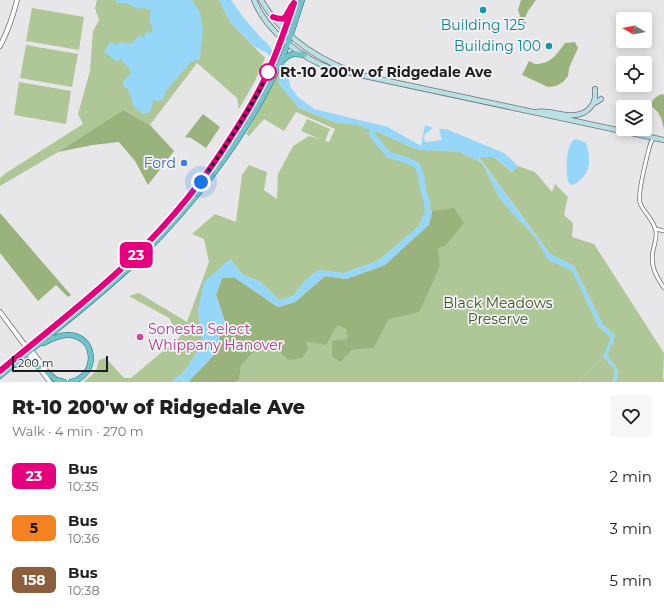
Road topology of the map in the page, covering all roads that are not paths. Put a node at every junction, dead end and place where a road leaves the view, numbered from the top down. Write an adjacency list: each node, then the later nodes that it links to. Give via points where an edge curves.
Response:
1 (17, 0): 11 (street, via 10,25)
2 (254, 0): 9 (main road, via 270,26)
3 (261, 0): 6 (main road)
4 (302, 0): 8 (main road)
5 (294, 2): 6 (main road, via 286,17 280,20); 7 (main road)
6 (273, 17): 7 (main road)
7 (285, 31): 8 (main road); 9 (main road)
8 (291, 36): 10 (main road); 14 (main road, via 322,59)
9 (282, 38): 10 (main road); 25 (main road, via 249,108 201,182 140,251)
10 (288, 43): 12 (main road); 13 (main road)
11 (0, 46)
12 (286, 53): 13 (main road); 25 (main road, via 262,100 221,164 167,229 107,288)
13 (304, 55): 14 (main road, via 326,67)
14 (352, 73): 18 (main road)
15 (595, 89): 17 (main road)
16 (601, 100): 17 (main road)
17 (593, 104): 18 (main road, via 583,113 572,116)
18 (532, 112): 19 (main road)
19 (653, 138): 20 (main road); 21 (street, via 639,198)
20 (664, 140)
21 (656, 229): 22 (street); 23 (street, via 652,266)
22 (664, 231)
23 (664, 288)
24 (0, 312): 25 (street)
25 (30, 350): 26 (main road); 27 (street); 28 (main road); 29 (street); 34 (main road, via 63,335 83,340 91,353 90,366 83,377)
26 (12, 366): 27 (main road, via 24,362); 30 (main road)
27 (39, 367): 31 (street)
28 (0, 371)
29 (47, 372): 32 (street); 33 (main road, via 53,378)
30 (0, 376)
31 (50, 382)
32 (55, 382)
33 (64, 382)
34 (71, 382)

